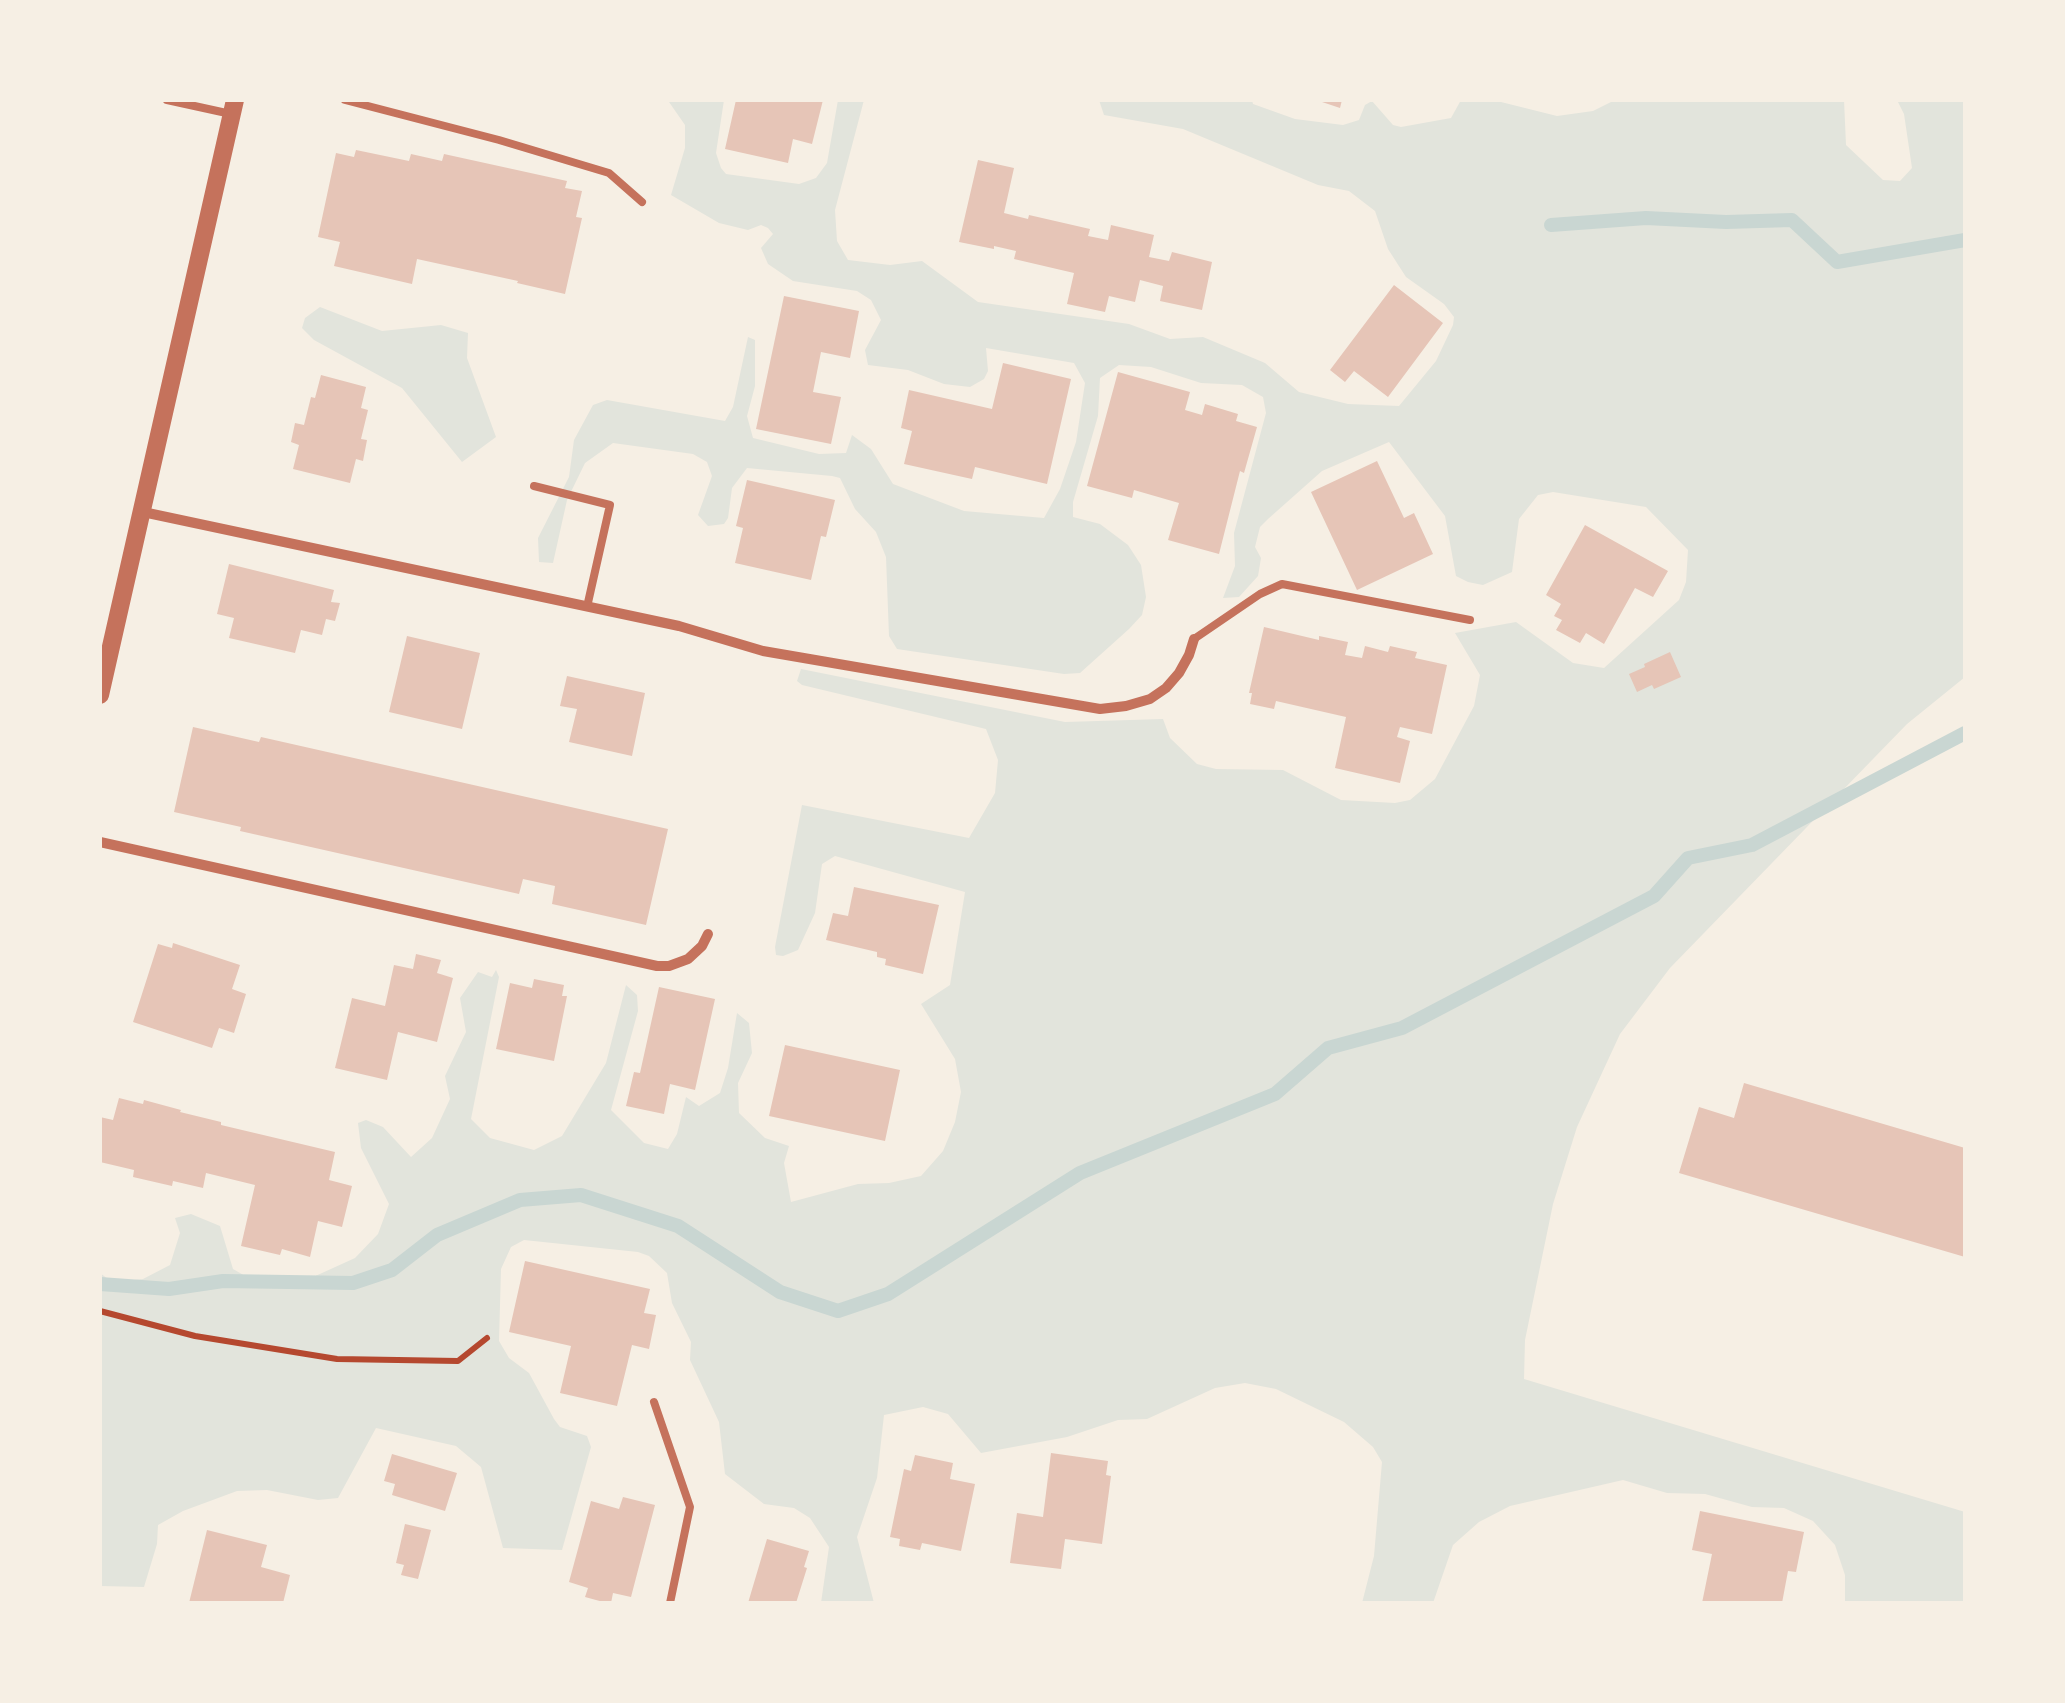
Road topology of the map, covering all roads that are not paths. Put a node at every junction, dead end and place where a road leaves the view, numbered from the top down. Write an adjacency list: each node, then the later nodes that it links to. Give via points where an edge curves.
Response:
1 (167, 100): 3 (lane)
2 (344, 100): 4 (lane, via 609,173)
3 (233, 107): 6 (street)
4 (642, 202)
5 (534, 486): 7 (lane, via 610,505)
6 (143, 512): 7 (street); 10 (street)
7 (588, 607): 9 (street, via 763,651 1100,708 1150,699 1166,688)
8 (1470, 620): 9 (lane, via 1282,584)
9 (1194, 639)
10 (100, 695)
11 (100, 842): 12 (street, via 658,966 688,958)
12 (708, 934)
13 (654, 1402): 14 (lane, via 690,1507)
14 (670, 1603)

